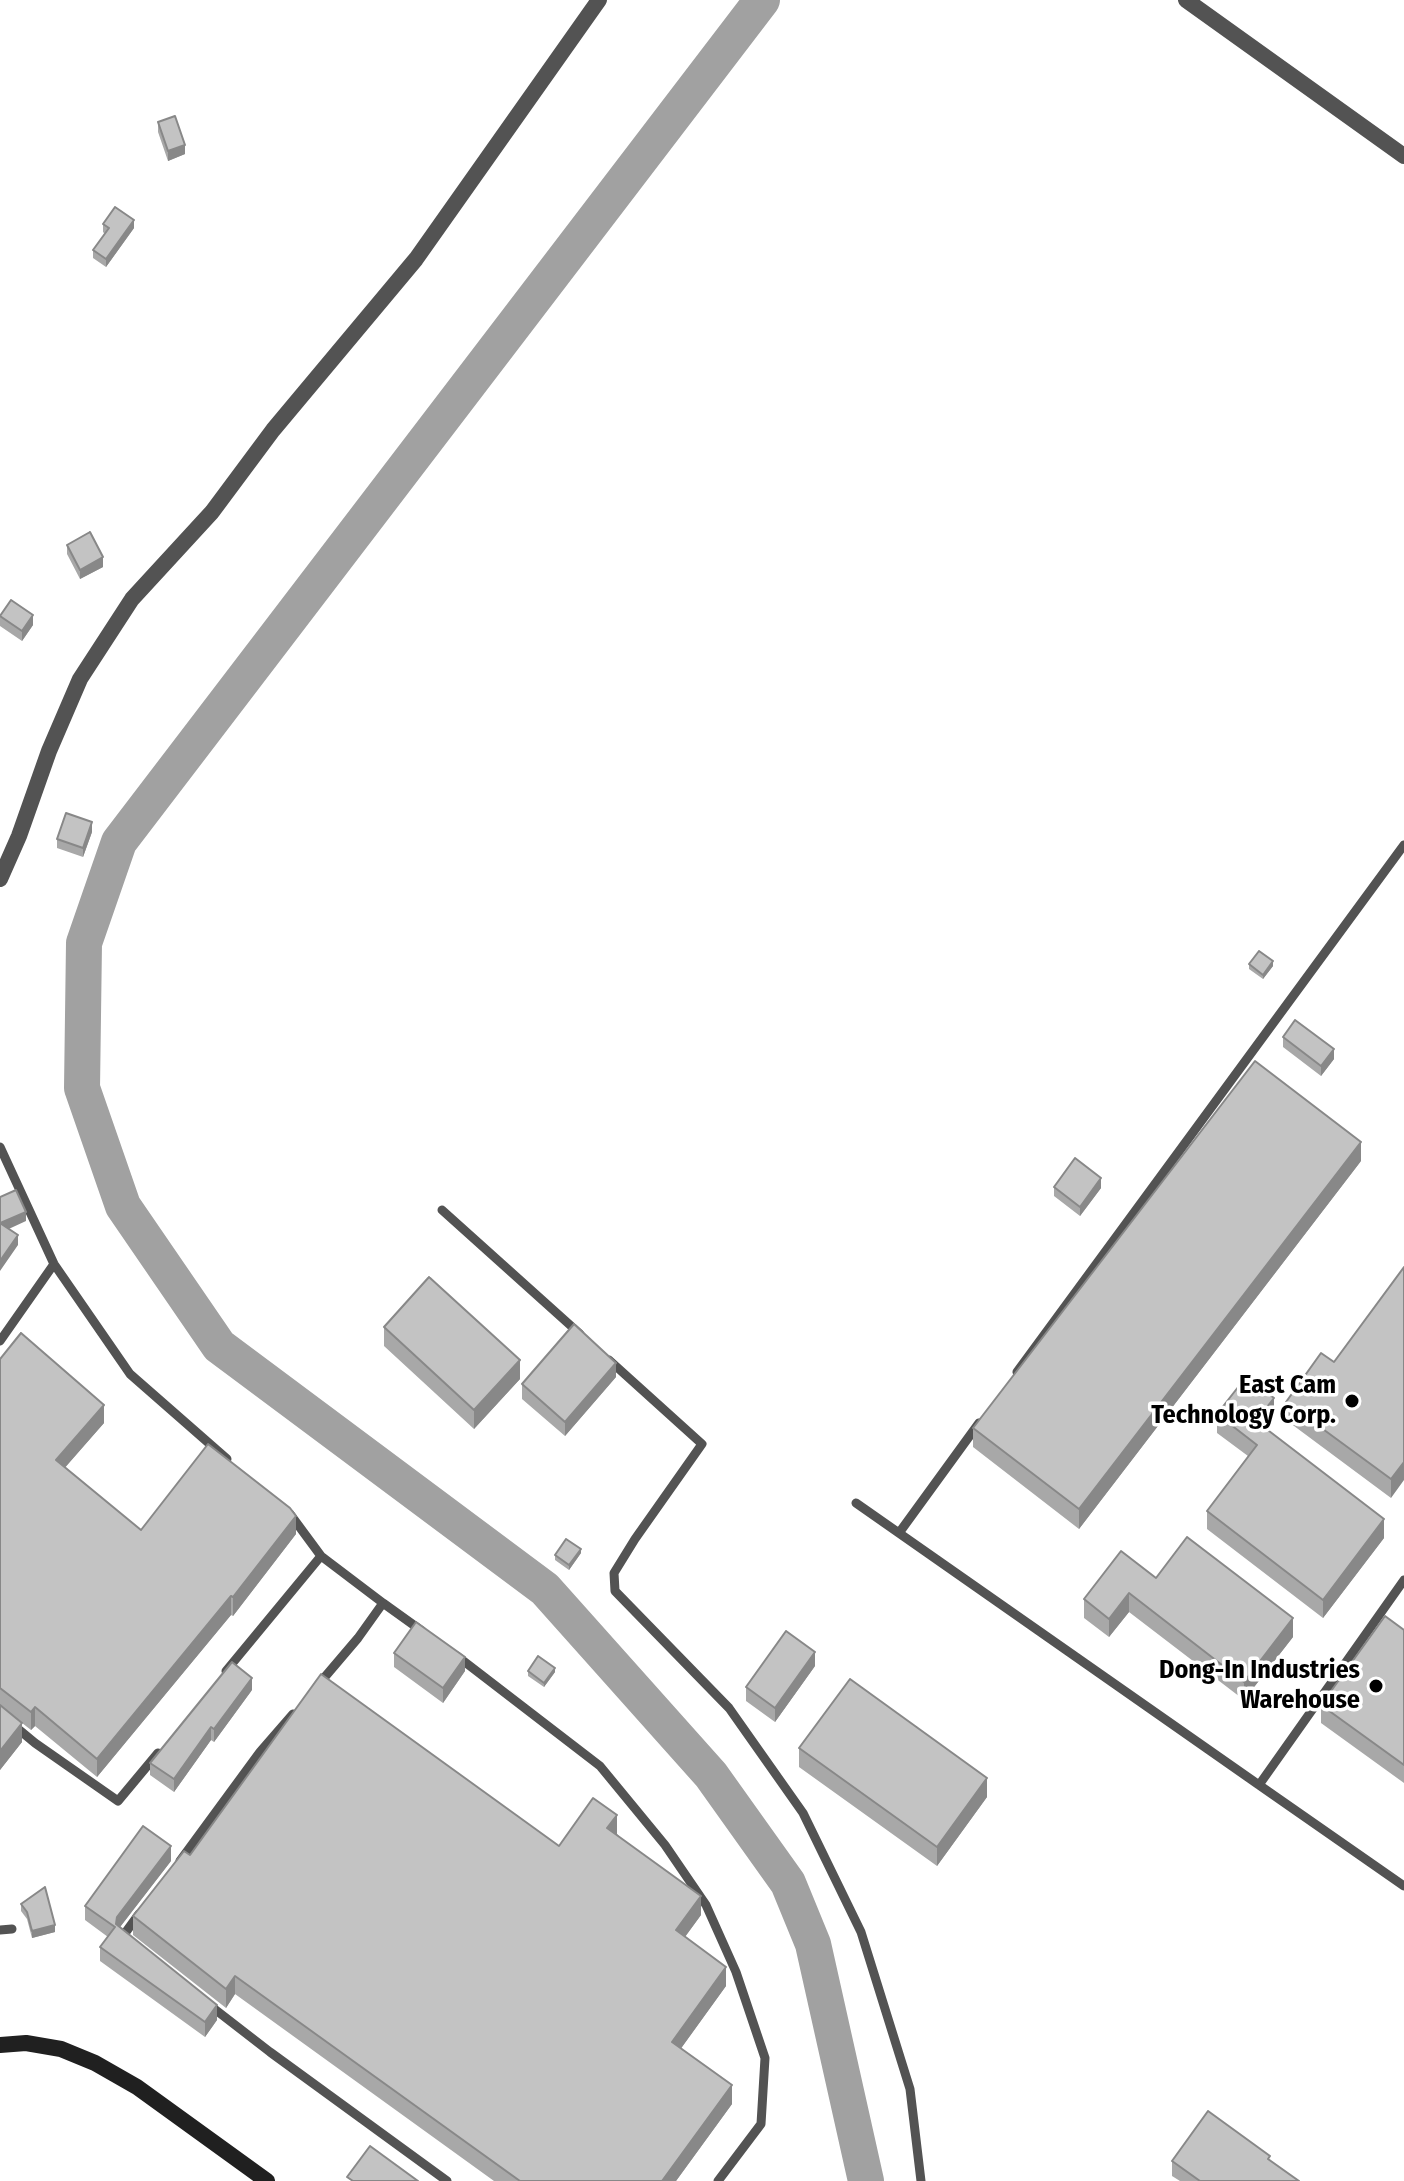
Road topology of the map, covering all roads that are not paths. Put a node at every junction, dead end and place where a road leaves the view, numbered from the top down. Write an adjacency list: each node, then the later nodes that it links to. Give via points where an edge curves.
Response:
1 (599, 0): 5 (street, via 416,259 212,512 132,599 80,679)
2 (1186, 0): 3 (street)
3 (1404, 156)
4 (1404, 845): 12 (lane)
5 (0, 879)
6 (0, 1147): 8 (lane)
7 (442, 1210): 9 (lane)
8 (54, 1264): 10 (lane); 14 (lane, via 130,1374)
9 (582, 1336)
10 (0, 1341)
11 (605, 1357): 40 (lane, via 702,1444 614,1573 615,1591 729,1708 803,1813 861,1932 910,2089)
12 (1012, 1379)
13 (983, 1417): 17 (lane)
14 (236, 1467)
15 (856, 1503): 17 (lane)
16 (282, 1508): 18 (lane)
17 (899, 1533): 28 (lane)
18 (321, 1556): 20 (lane); 23 (lane)
19 (1404, 1580): 28 (lane)
20 (383, 1603): 21 (lane); 24 (lane)
21 (434, 1639)
22 (446, 1648): 39 (lane, via 600,1766 706,1905 765,2058 761,2124)
23 (223, 1675)
24 (309, 1695)
25 (299, 1706): 29 (lane)
26 (0, 1714): 27 (lane, via 118,1801)
27 (164, 1746)
28 (1259, 1785): 30 (lane)
29 (178, 1864)
30 (1404, 1886)
31 (143, 1909): 34 (lane, via 123,1936)
32 (12, 1929): 33 (lane)
33 (0, 1930)
34 (134, 1945)
35 (200, 1998): 38 (lane)
36 (0, 2045): 37 (main road, via 61,2049 95,2063)
37 (267, 2181)
38 (447, 2181)
39 (718, 2181)
40 (921, 2181)

